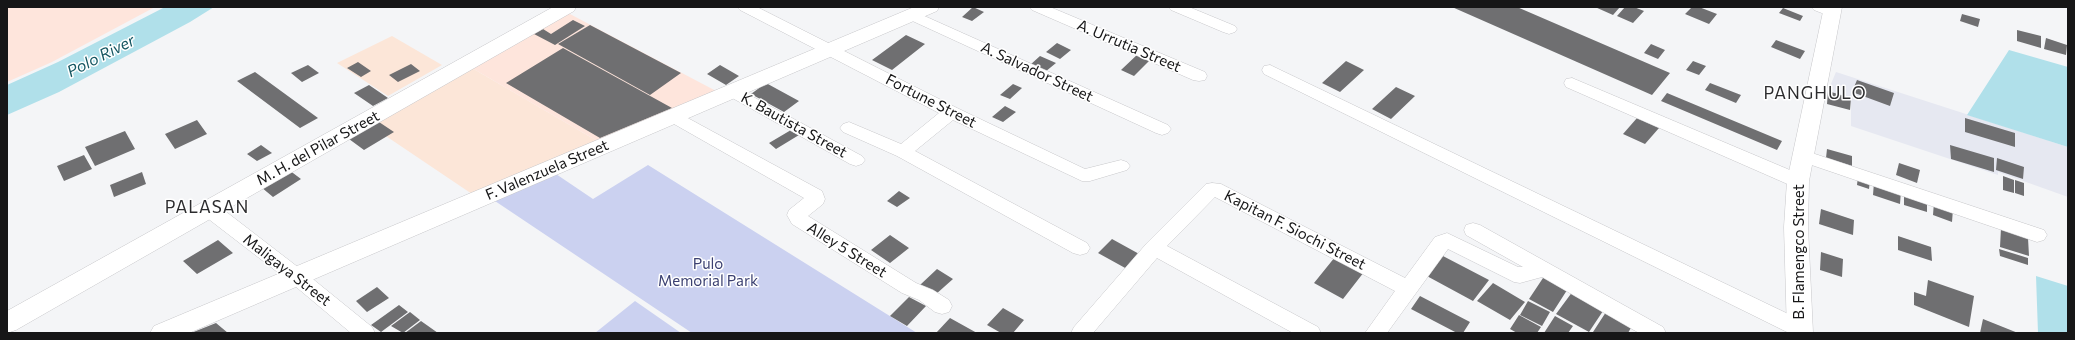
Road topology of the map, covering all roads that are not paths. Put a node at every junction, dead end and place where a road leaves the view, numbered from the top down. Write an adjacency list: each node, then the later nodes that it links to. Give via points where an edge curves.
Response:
1 (567, 7): 22 (main road, M. H. del Pilar Street)
2 (745, 7): 8 (street, Fortune Street)
3 (1037, 7): 10 (street, A. Urrutia Street)
4 (1176, 7): 7 (street)
5 (1828, 9): 18 (main road, B. Flamengco Street)
6 (920, 11): 8 (main road, F. Valenzuela Street); 16 (street, A. Salvador Street)
7 (1229, 29)
8 (830, 49): 12 (main road, F. Valenzuela Street); 13 (street, Fortune Street)
9 (1270, 70): 32 (street)
10 (1198, 76)
11 (1572, 83): 21 (street)
12 (733, 91): 14 (main road, F. Valenzuela Street); 19 (street, K. Bautista Street)
13 (951, 112): 17 (street); 20 (street, Fortune Street, via 1082,175)
14 (672, 116): 28 (main road, F. Valenzuela Street); 30 (street, Alley 5 Street, via 815,196 816,199 796,214 799,219)
15 (849, 128): 17 (street)
16 (1162, 129)
17 (903, 152): 25 (street)
18 (1803, 156): 21 (main road, B. Flamengco Street); 24 (street)
19 (856, 160)
20 (1121, 166)
21 (1798, 181): 32 (main road, B. Flamengco Street, via 1796,227)
22 (209, 209): 28 (street, Maligaya Street); 31 (main road, M. H. del Pilar Street)
23 (1473, 230): 27 (street)
24 (2037, 235)
25 (1080, 248)
26 (1154, 248): 29 (street, Kapitan F. Siochi Street, via 1209,191 1215,189); 35 (street, Kapitan F. Siochi Street); 36 (street)
27 (1544, 269): 29 (street, via 1514,274 1444,241); 38 (street)
28 (296, 276): 33 (main road, F. Valenzuela Street); 34 (street, Maligaya Street)
29 (1407, 288): 37 (street)
30 (942, 306)
31 (7, 323)
32 (1800, 331)
33 (164, 333)
34 (365, 333)
35 (1081, 333)
36 (1311, 333)
37 (1375, 333)
38 (1656, 333)

